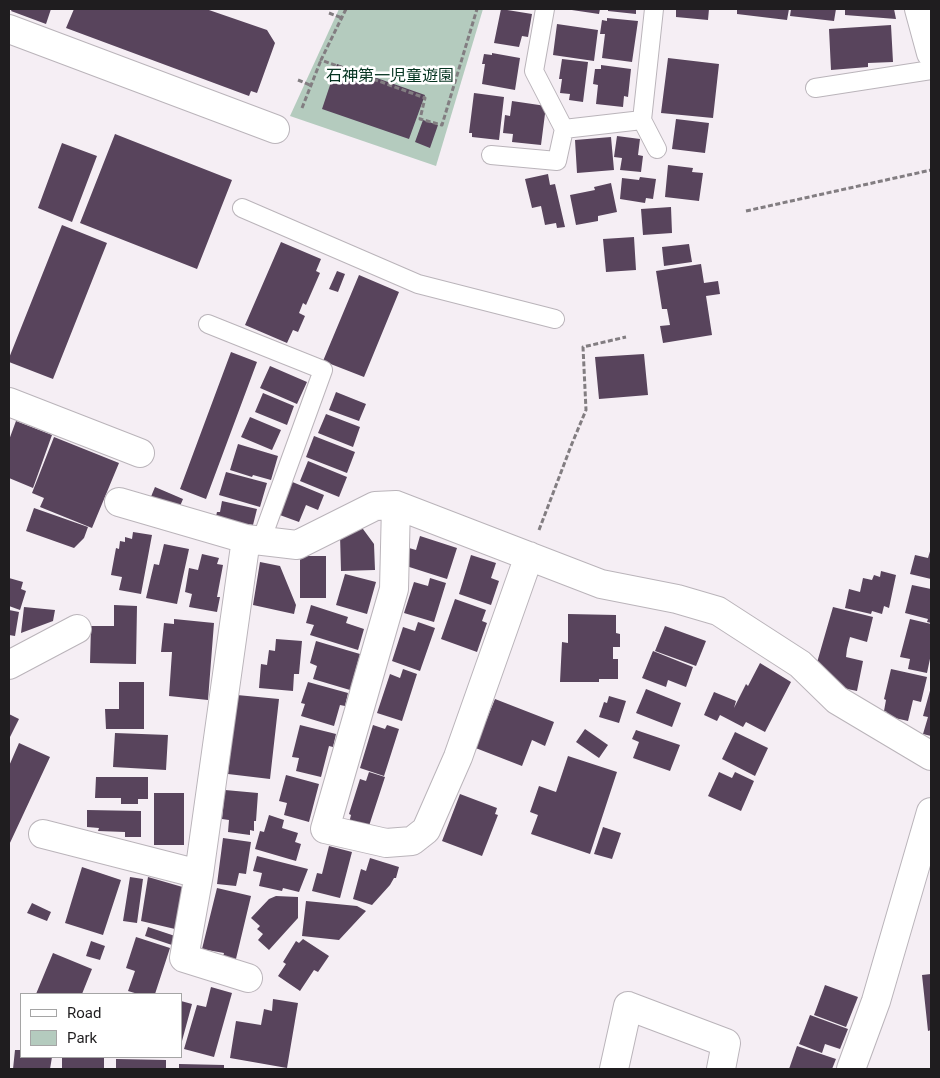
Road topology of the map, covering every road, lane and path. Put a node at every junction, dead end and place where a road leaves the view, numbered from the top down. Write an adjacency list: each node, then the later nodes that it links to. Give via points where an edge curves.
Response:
1 (346, 9): 7 (path)
2 (477, 9): 10 (path, via 442,125 420,119 425,98)
3 (545, 9): 18 (lane, via 534,71)
4 (654, 9): 16 (lane)
5 (919, 9): 9 (street)
6 (329, 13): 7 (path)
7 (342, 18): 10 (path)
8 (9, 29): 17 (street)
9 (931, 53)
10 (321, 60): 15 (path)
11 (931, 70): 14 (lane)
12 (298, 80): 13 (path)
13 (312, 86)
14 (815, 88)
15 (302, 108)
16 (642, 120): 18 (lane); 19 (lane)
17 (276, 129)
18 (564, 129): 20 (lane, via 557,161)
19 (658, 149)
20 (491, 155)
21 (931, 170): 23 (path)
22 (242, 208): 24 (lane, via 418,284)
23 (746, 211)
24 (555, 319)
25 (208, 324): 31 (lane, via 323,370)
26 (626, 338): 32 (path, via 583,347 586,410)
27 (9, 402): 28 (street)
28 (140, 453)
29 (119, 502): 31 (street)
30 (396, 505): 31 (street, via 375,506 297,545); 32 (street); 32 (street, via 394,589 325,829 386,843 412,841 426,830 458,757)
31 (254, 540): 38 (street)
32 (529, 556): 35 (street, via 602,584 718,611 800,664 838,700)
33 (77, 629): 34 (street)
34 (9, 664)
35 (931, 756)
36 (931, 812): 42 (street, via 876,1001)
37 (43, 834): 38 (street)
38 (199, 874): 39 (street, via 184,958)
39 (248, 978)
40 (614, 1069): 41 (street, via 628,1006 726,1043)
41 (721, 1069)
42 (851, 1069)

